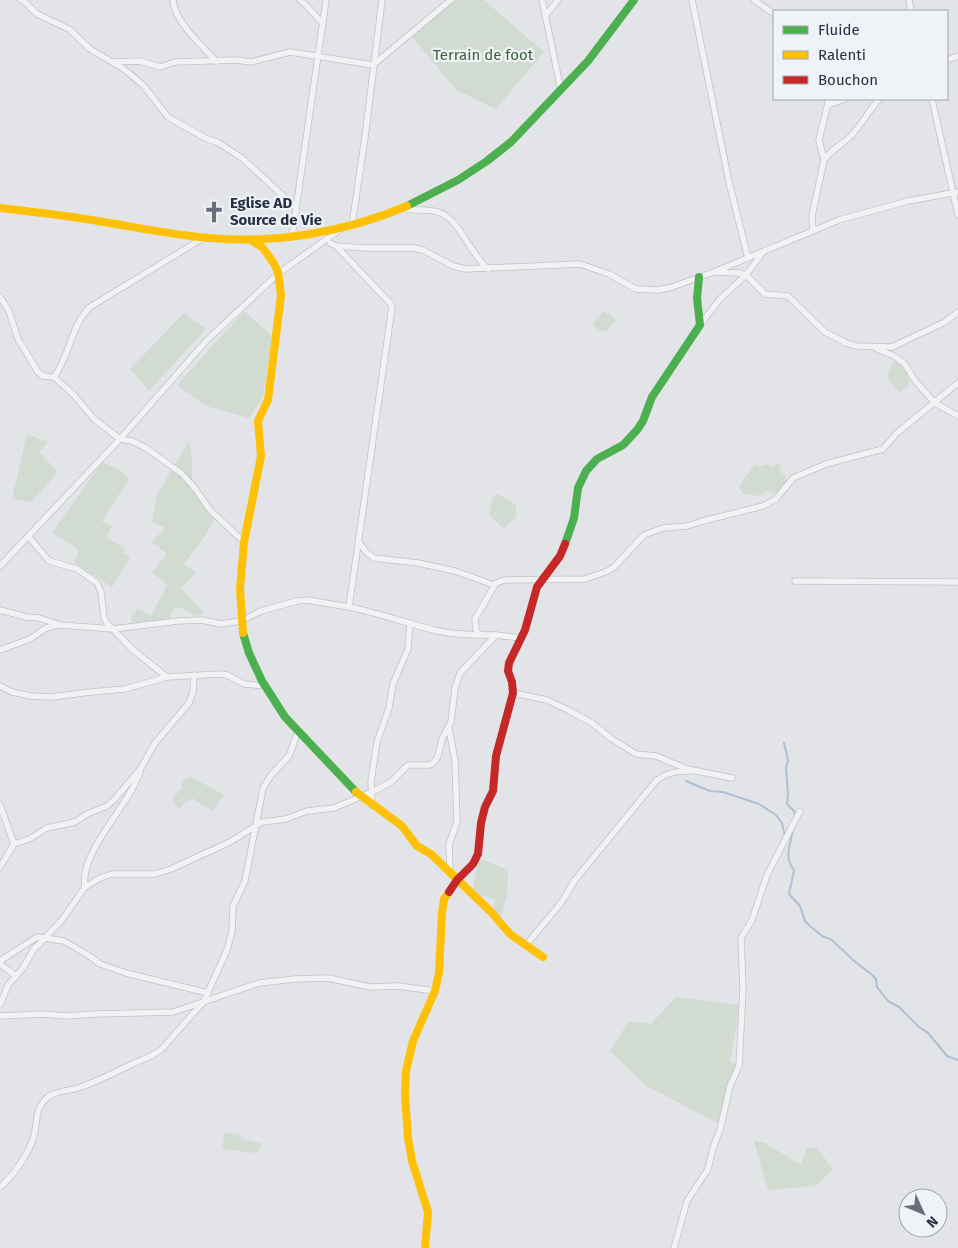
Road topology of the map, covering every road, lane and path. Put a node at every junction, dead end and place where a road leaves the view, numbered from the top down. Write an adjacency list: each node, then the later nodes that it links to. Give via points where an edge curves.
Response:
1 (21, 0): 19 (street, via 37,14 69,29 90,49)
2 (173, 0): 18 (street, via 183,25)
3 (300, 0): 16 (street)
4 (326, 0): 16 (street)
5 (382, 0): 20 (street)
6 (450, 0): 20 (street)
7 (542, 0): 15 (street)
8 (558, 0): 15 (street)
9 (634, 0): 21 (street, via 594,54)
10 (692, 0): 40 (street)
11 (754, 0): 14 (street)
12 (909, 0): 13 (street)
13 (911, 9)
14 (773, 13)
15 (546, 16): 21 (street)
16 (323, 24): 17 (street)
17 (318, 57): 18 (street, via 290,52 251,62); 20 (street); 28 (street)
18 (216, 61): 19 (street, via 175,62 160,67 140,62)
19 (113, 62): 28 (street, via 143,85 168,117 242,158)
20 (373, 65): 31 (street)
21 (561, 90): 29 (street, via 488,161 451,185)
22 (878, 100): 25 (street, via 851,135 830,151)
23 (932, 100): 26 (street)
24 (828, 102): 25 (street, via 819,140)
25 (824, 160): 33 (street, via 812,216)
26 (956, 193): 30 (street); 33 (street, via 869,211)
27 (0, 208): 35 (street)
28 (296, 208): 34 (street)
29 (402, 208): 31 (street); 41 (street, via 446,215)
30 (958, 213)
31 (352, 225): 32 (street)
32 (342, 228): 34 (street); 43 (street)
33 (813, 231): 39 (street)
34 (292, 237): 36 (street)
35 (205, 238): 36 (street); 50 (street, via 90,307 80,320 66,357)
36 (251, 240): 43 (street, via 272,258)
37 (330, 242): 38 (street)
38 (336, 246): 41 (street, via 414,248 460,268); 57 (street, via 392,308)
39 (764, 250): 40 (street); 44 (street)
40 (748, 258): 42 (street)
41 (488, 269): 45 (street, via 580,264 609,274 630,287 649,291)
42 (714, 272): 44 (street); 45 (street)
43 (279, 273): 54 (street, via 207,340); 56 (street, via 281,306 268,404 258,421 261,456)
44 (746, 275): 48 (street, via 720,299); 49 (street, via 765,294 788,296 833,338 852,345)
45 (699, 277): 48 (street)
46 (0, 297): 50 (street, via 9,311 18,340 38,372)
47 (958, 312): 49 (street, via 946,322 892,347)
48 (700, 325): 59 (street, via 652,397 634,434 623,445 597,459 586,471 578,488 574,518 560,556)
49 (870, 346): 52 (street, via 904,363)
50 (54, 377): 54 (street, via 94,419)
51 (958, 382): 52 (street)
52 (935, 403): 53 (street); 59 (street, via 883,449 826,464 792,478 776,499 763,506 644,535 614,567 595,576 581,580)
53 (958, 416)
54 (120, 439): 55 (street); 56 (street, via 146,448 177,470 210,510)
55 (28, 536): 58 (street); 68 (street, via 49,561 77,569 97,583 104,617)
56 (244, 542): 65 (street)
57 (358, 542): 62 (street, via 374,558 455,571); 63 (street)
58 (0, 566)
59 (540, 581): 62 (street, via 505,580); 71 (street)
60 (795, 581): 61 (street)
61 (958, 582)
62 (494, 585): 69 (street, via 475,619)
63 (349, 607): 65 (street, via 297,601 261,610); 66 (street)
64 (0, 610): 67 (street)
65 (241, 621): 68 (street, via 221,624 206,620 178,621); 76 (street, via 248,650)
66 (410, 623): 69 (street, via 439,631); 83 (street, via 408,648 393,684 389,708 376,742)
67 (61, 625): 68 (street); 72 (street, via 46,628 30,639)
68 (113, 629): 74 (street)
69 (480, 635): 70 (street)
70 (496, 635): 71 (street); 78 (street, via 460,672)
71 (521, 638): 77 (street, via 509,663)
72 (0, 650)
73 (194, 675): 74 (street); 76 (street, via 224,674 244,684); 80 (street, via 189,703 155,743)
74 (167, 677): 75 (street, via 125,689 52,697 30,696)
75 (0, 686)
76 (266, 686): 79 (street, via 280,711)
77 (513, 694): 81 (street, via 554,703 592,723 630,751 656,756); 92 (street, via 496,756 493,791 481,823 478,854)
78 (449, 729): 83 (street, via 434,762 430,765 408,765 391,782); 91 (street, via 455,758 457,815 449,844)
79 (298, 731): 84 (street); 88 (street, via 289,756 263,788)
80 (142, 768): 89 (street, via 106,806 75,822 42,830); 93 (street, via 129,796 96,845 85,876)
81 (692, 771): 82 (street); 95 (street, via 663,775 656,782)
82 (732, 778)
83 (372, 792): 84 (street); 86 (street)
84 (360, 796): 86 (street); 88 (street, via 334,808 306,811)
85 (0, 805): 89 (street)
86 (372, 805): 91 (street, via 399,824 417,846 431,854)
87 (800, 811): 106 (street, via 767,876 752,920 741,938 744,988 739,1066 730,1086 708,1169 687,1201)
88 (256, 824): 93 (street, via 230,842 171,869 155,874 112,874); 100 (street, via 245,881 233,906 229,944)
89 (14, 844): 90 (street)
90 (0, 867)
91 (450, 873): 92 (street)
92 (457, 880): 95 (street, via 510,934); 99 (street, via 444,899 441,957)
93 (85, 887): 94 (street)
94 (45, 938): 97 (street, via 36,937); 98 (street); 100 (street, via 64,941 100,964 126,973)
95 (526, 944): 96 (street)
96 (543, 956)
97 (0, 963): 98 (street)
98 (16, 976): 102 (street, via 8,985)
99 (435, 991): 101 (street, via 398,986 370,987 321,978 259,983); 105 (street, via 413,1041 406,1071 405,1095 412,1161 428,1212)
100 (208, 992): 101 (street)
101 (204, 1002): 103 (street, via 159,1014); 104 (street, via 153,1056 96,1082 50,1096 38,1108 35,1134 25,1155)
102 (0, 1005)
103 (0, 1016)
104 (0, 1186)
105 (425, 1248)
106 (674, 1248)

